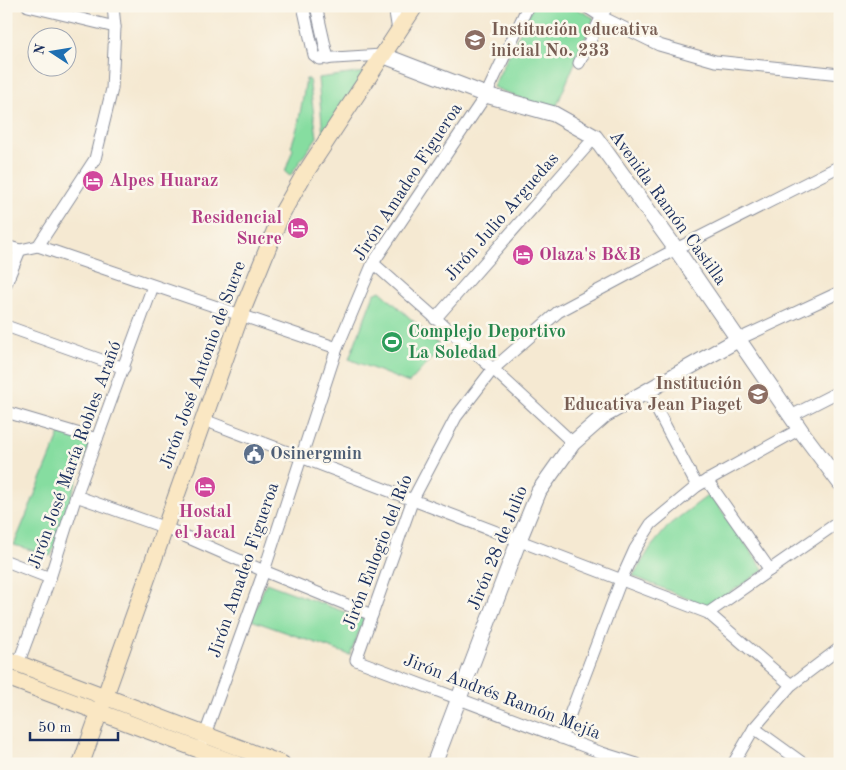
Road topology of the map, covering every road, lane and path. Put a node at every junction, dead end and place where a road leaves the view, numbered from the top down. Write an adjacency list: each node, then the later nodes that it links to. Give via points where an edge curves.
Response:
1 (28, 6): 10 (street)
2 (113, 6): 10 (street)
3 (302, 6): 13 (street, via 314,56)
4 (316, 6): 13 (street)
5 (394, 6): 11 (street)
6 (415, 6): 11 (main road, Jirón José Antonio de Sucre)
7 (528, 6): 16 (street, Jirón Amadeo Figueroa)
8 (585, 6): 9 (street)
9 (604, 11): 14 (street); 15 (street, via 659,45 715,61)
10 (115, 28): 20 (street, via 112,89 95,159)
11 (398, 31): 12 (main road, Jirón José Antonio de Sucre)
12 (382, 55): 13 (street, Avenida Ramón Castilla); 16 (street, Avenida Ramón Castilla); 27 (main road, Jirón José Antonio de Sucre, via 282,213)
13 (328, 59)
14 (579, 64)
15 (840, 74)
16 (486, 95): 17 (street, Avenida Ramón Castilla, via 554,114); 23 (street, Jirón Amadeo Figueroa)
17 (594, 137): 21 (street, Avenida Ramón Castilla); 28 (street, Jirón Julio Arguedas)
18 (840, 166): 21 (street, Jirón Eulogio del Río)
19 (6, 246): 22 (street)
20 (38, 246): 22 (street); 25 (street)
21 (676, 249): 30 (street, Avenida Ramón Castilla); 33 (street, Jirón Eulogio del Río, via 558,312)
22 (20, 250): 24 (street)
23 (373, 263): 28 (street); 31 (street, Jirón Amadeo Figueroa)
24 (6, 284)
25 (153, 286): 27 (street); 32 (street, Jirón José María Robles Arañó)
26 (840, 292): 30 (street, Jirón 28 de Julio)
27 (241, 314): 31 (street); 38 (main road, Jirón José Antonio de Sucre)
28 (435, 319): 33 (street)
29 (6, 326): 32 (street)
30 (738, 339): 34 (street, Jirón 28 de Julio); 37 (street, Avenida Ramón Castilla)
31 (337, 348): 42 (street, Jirón Amadeo Figueroa)
32 (124, 368): 40 (street, Jirón José María Robles Arañó)
33 (494, 369): 41 (street); 46 (street, Jirón Eulogio del Río, via 456,417)
34 (647, 391): 41 (street, Jirón 28 de Julio, via 605,415); 43 (street)
35 (840, 391): 37 (street)
36 (6, 412): 40 (street)
37 (792, 416): 39 (street, Avenida Ramón Castilla)
38 (204, 420): 42 (street); 48 (main road, Jirón José Antonio de Sucre)
39 (800, 429): 43 (street); 44 (street, Avenida Ramón Castilla)
40 (97, 439): 45 (street, Jirón José María Robles Arañó)
41 (573, 443): 49 (street, Jirón 28 de Julio, via 539,491)
42 (301, 456): 46 (street); 52 (street, Jirón Amadeo Figueroa)
43 (702, 483): 51 (street); 54 (street, via 651,524)
44 (840, 483)
45 (76, 496): 48 (street); 53 (street, Jirón José María Robles Arañó)
46 (414, 499): 49 (street); 56 (street, Jirón Eulogio del Río)
47 (840, 521): 51 (street)
48 (166, 528): 52 (street); 63 (main road, Jirón José Antonio de Sucre)
49 (519, 540): 54 (street); 62 (street, Jirón 28 de Julio)
50 (6, 562): 53 (street)
51 (770, 570): 55 (street)
52 (264, 571): 56 (street); 66 (street, Jirón Amadeo Figueroa)
53 (50, 578): 59 (street, Jirón José María Robles Arañó)
54 (621, 580): 55 (street); 65 (street)
55 (708, 613): 61 (street)
56 (372, 615): 58 (street, Jirón Eulogio del Río)
57 (840, 648): 61 (street)
58 (356, 660): 62 (street, Jirón Andrés Ramón Mejía)
59 (12, 661): 63 (main road)
60 (6, 677): 63 (main road)
61 (791, 685): 64 (street)
62 (458, 700): 65 (street, Jirón Andrés Ramón Mejía); 71 (street, Jirón 28 de Julio)
63 (102, 705): 66 (main road); 68 (main road, Jirón José Antonio de Sucre)
64 (754, 728): 73 (street); 74 (street)
65 (561, 738): 67 (street, Jirón Andrés Ramón Mejía)
66 (203, 742): 69 (main road); 70 (main road)
67 (600, 758): 72 (street, Jirón Andrés Ramón Mejía)
68 (81, 764)
69 (237, 764)
70 (282, 764)
71 (434, 764)
72 (636, 764)
73 (733, 764)
74 (804, 764)

